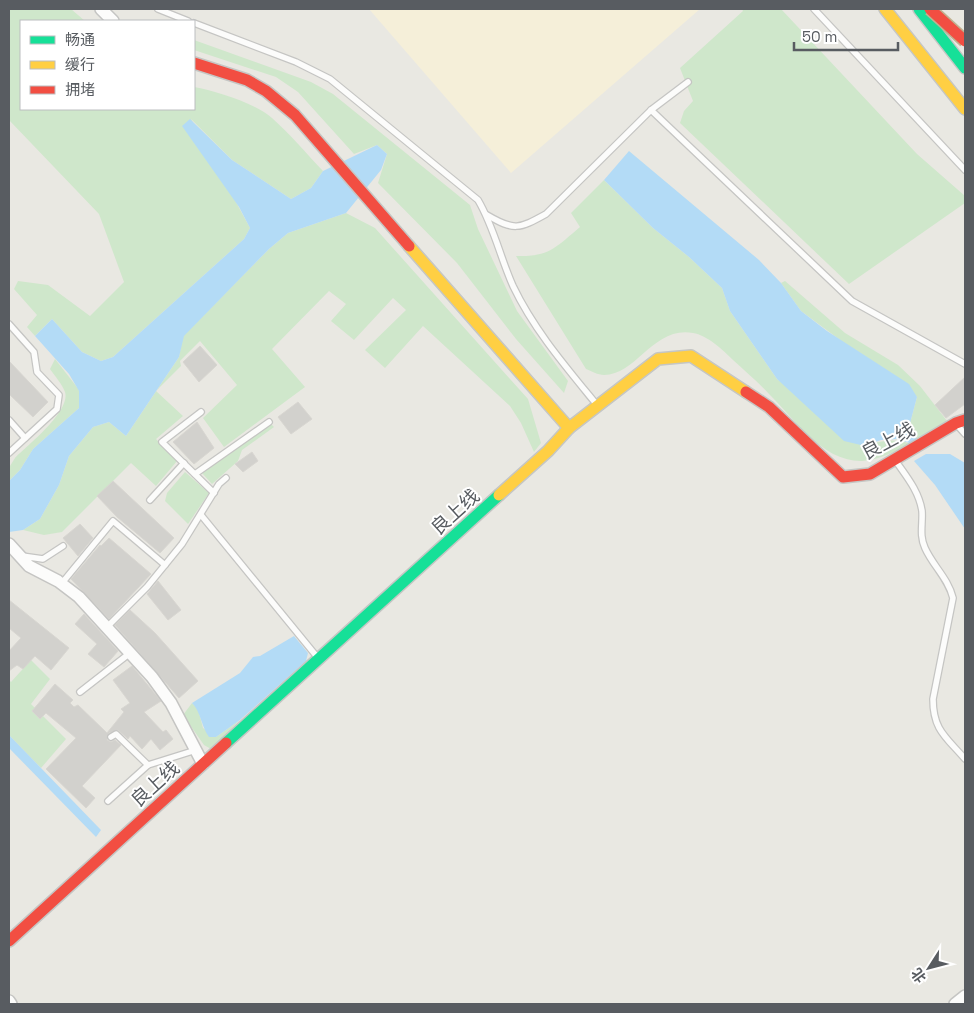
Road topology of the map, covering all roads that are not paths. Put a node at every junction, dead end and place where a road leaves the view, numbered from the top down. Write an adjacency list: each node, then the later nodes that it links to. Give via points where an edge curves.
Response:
1 (101, 9): 8 (street)
2 (158, 9): 9 (lane)
3 (814, 9): 20 (lane)
4 (884, 9): 12 (main road)
5 (919, 9): 15 (main road)
6 (930, 9): 11 (main road, bridge)
7 (935, 9): 13 (main road)
8 (112, 20)
9 (186, 20)
10 (195, 23): 21 (lane, via 296,62 330,79 478,200)
11 (965, 41)
12 (918, 50): 17 (main road); 18 (main road)
13 (965, 52)
14 (195, 63): 29 (main road, via 247,80 296,115)
15 (965, 68)
16 (688, 82): 19 (lane)
17 (965, 90)
18 (965, 109)
19 (651, 110): 21 (lane, via 546,214 526,225 507,227); 23 (lane, via 852,301)
20 (965, 170)
21 (487, 215): 24 (lane, via 514,286 544,339)
22 (9, 324): 31 (lane, via 34,352 37,372 59,395 57,409)
23 (965, 364)
24 (597, 405): 29 (main road, 良上线); 33 (main road, 良上线, via 658,359 691,356 768,407 843,477 870,474)
25 (201, 412): 34 (lane, via 162,442)
26 (9, 420): 31 (lane)
27 (269, 422): 35 (lane)
28 (961, 422): 30 (lane); 33 (main road, 良上线)
29 (570, 428): 47 (main road, 良上线)
30 (965, 434)
31 (25, 438): 32 (lane)
32 (9, 453)
33 (895, 460): 51 (lane, via 920,499 920,534 925,550 950,585 953,598 934,712 936,724)
34 (184, 463): 35 (lane); 38 (lane)
35 (195, 474): 37 (lane)
36 (226, 478): 37 (lane)
37 (214, 493): 39 (lane)
38 (150, 500)
39 (201, 515): 43 (lane); 47 (lane)
40 (9, 544): 42 (street)
41 (63, 546): 42 (lane, via 43,559)
42 (17, 556): 44 (street)
43 (165, 565): 44 (lane, via 113,521); 45 (lane)
44 (62, 583): 45 (street)
45 (107, 627): 46 (street)
46 (130, 653): 48 (lane); 50 (street, via 171,703)
47 (319, 659): 52 (main road, 良上线)
48 (80, 692)
49 (111, 737): 53 (lane, via 116,734)
50 (196, 750): 52 (street); 53 (lane)
51 (965, 759)
52 (203, 764): 55 (main road, 良上线)
53 (148, 765): 54 (lane)
54 (108, 801)
55 (9, 941)
56 (965, 996): 59 (street)
57 (9, 1002): 58 (street)
58 (11, 1004)
59 (955, 1004)

